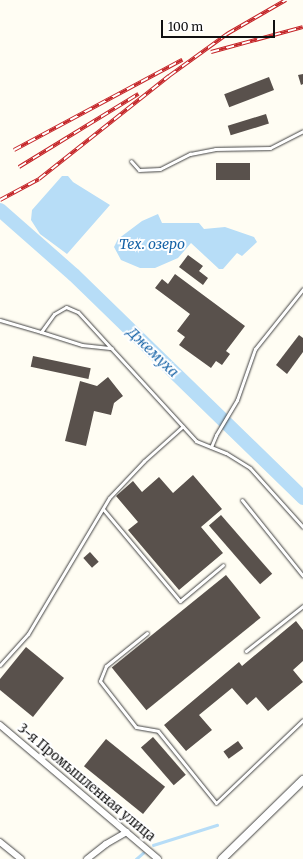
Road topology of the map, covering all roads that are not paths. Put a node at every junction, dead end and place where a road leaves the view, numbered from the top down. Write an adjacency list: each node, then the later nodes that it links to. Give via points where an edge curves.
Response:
1 (303, 131): 2 (lane, via 270,148 215,149 190,154 160,169 139,170)
2 (130, 160)
3 (303, 289): 8 (lane, via 255,349 237,400)
4 (0, 320): 5 (lane)
5 (41, 332): 6 (lane, via 82,345); 6 (lane, via 54,314 66,307 78,312)
6 (112, 348): 7 (lane)
7 (183, 426): 8 (lane, via 196,441); 10 (lane, via 144,462)
8 (211, 447): 11 (lane, via 250,468)
9 (242, 500): 13 (lane)
10 (102, 509): 12 (lane, via 180,601); 17 (lane, via 28,634)
11 (303, 527)
12 (223, 565)
13 (303, 576)
14 (303, 606): 16 (lane)
15 (148, 633): 18 (lane, via 106,666 100,681 136,727 158,731 216,803)
16 (246, 651)
17 (0, 665)
18 (303, 720)
19 (1, 728): 21 (street, 3-я Промышленная улица)
20 (303, 780): 26 (street)
21 (127, 832): 24 (street); 25 (street, 3-я Промышленная улица)
22 (0, 842): 23 (street)
23 (21, 859)
24 (87, 859)
25 (158, 859)
26 (222, 859)

